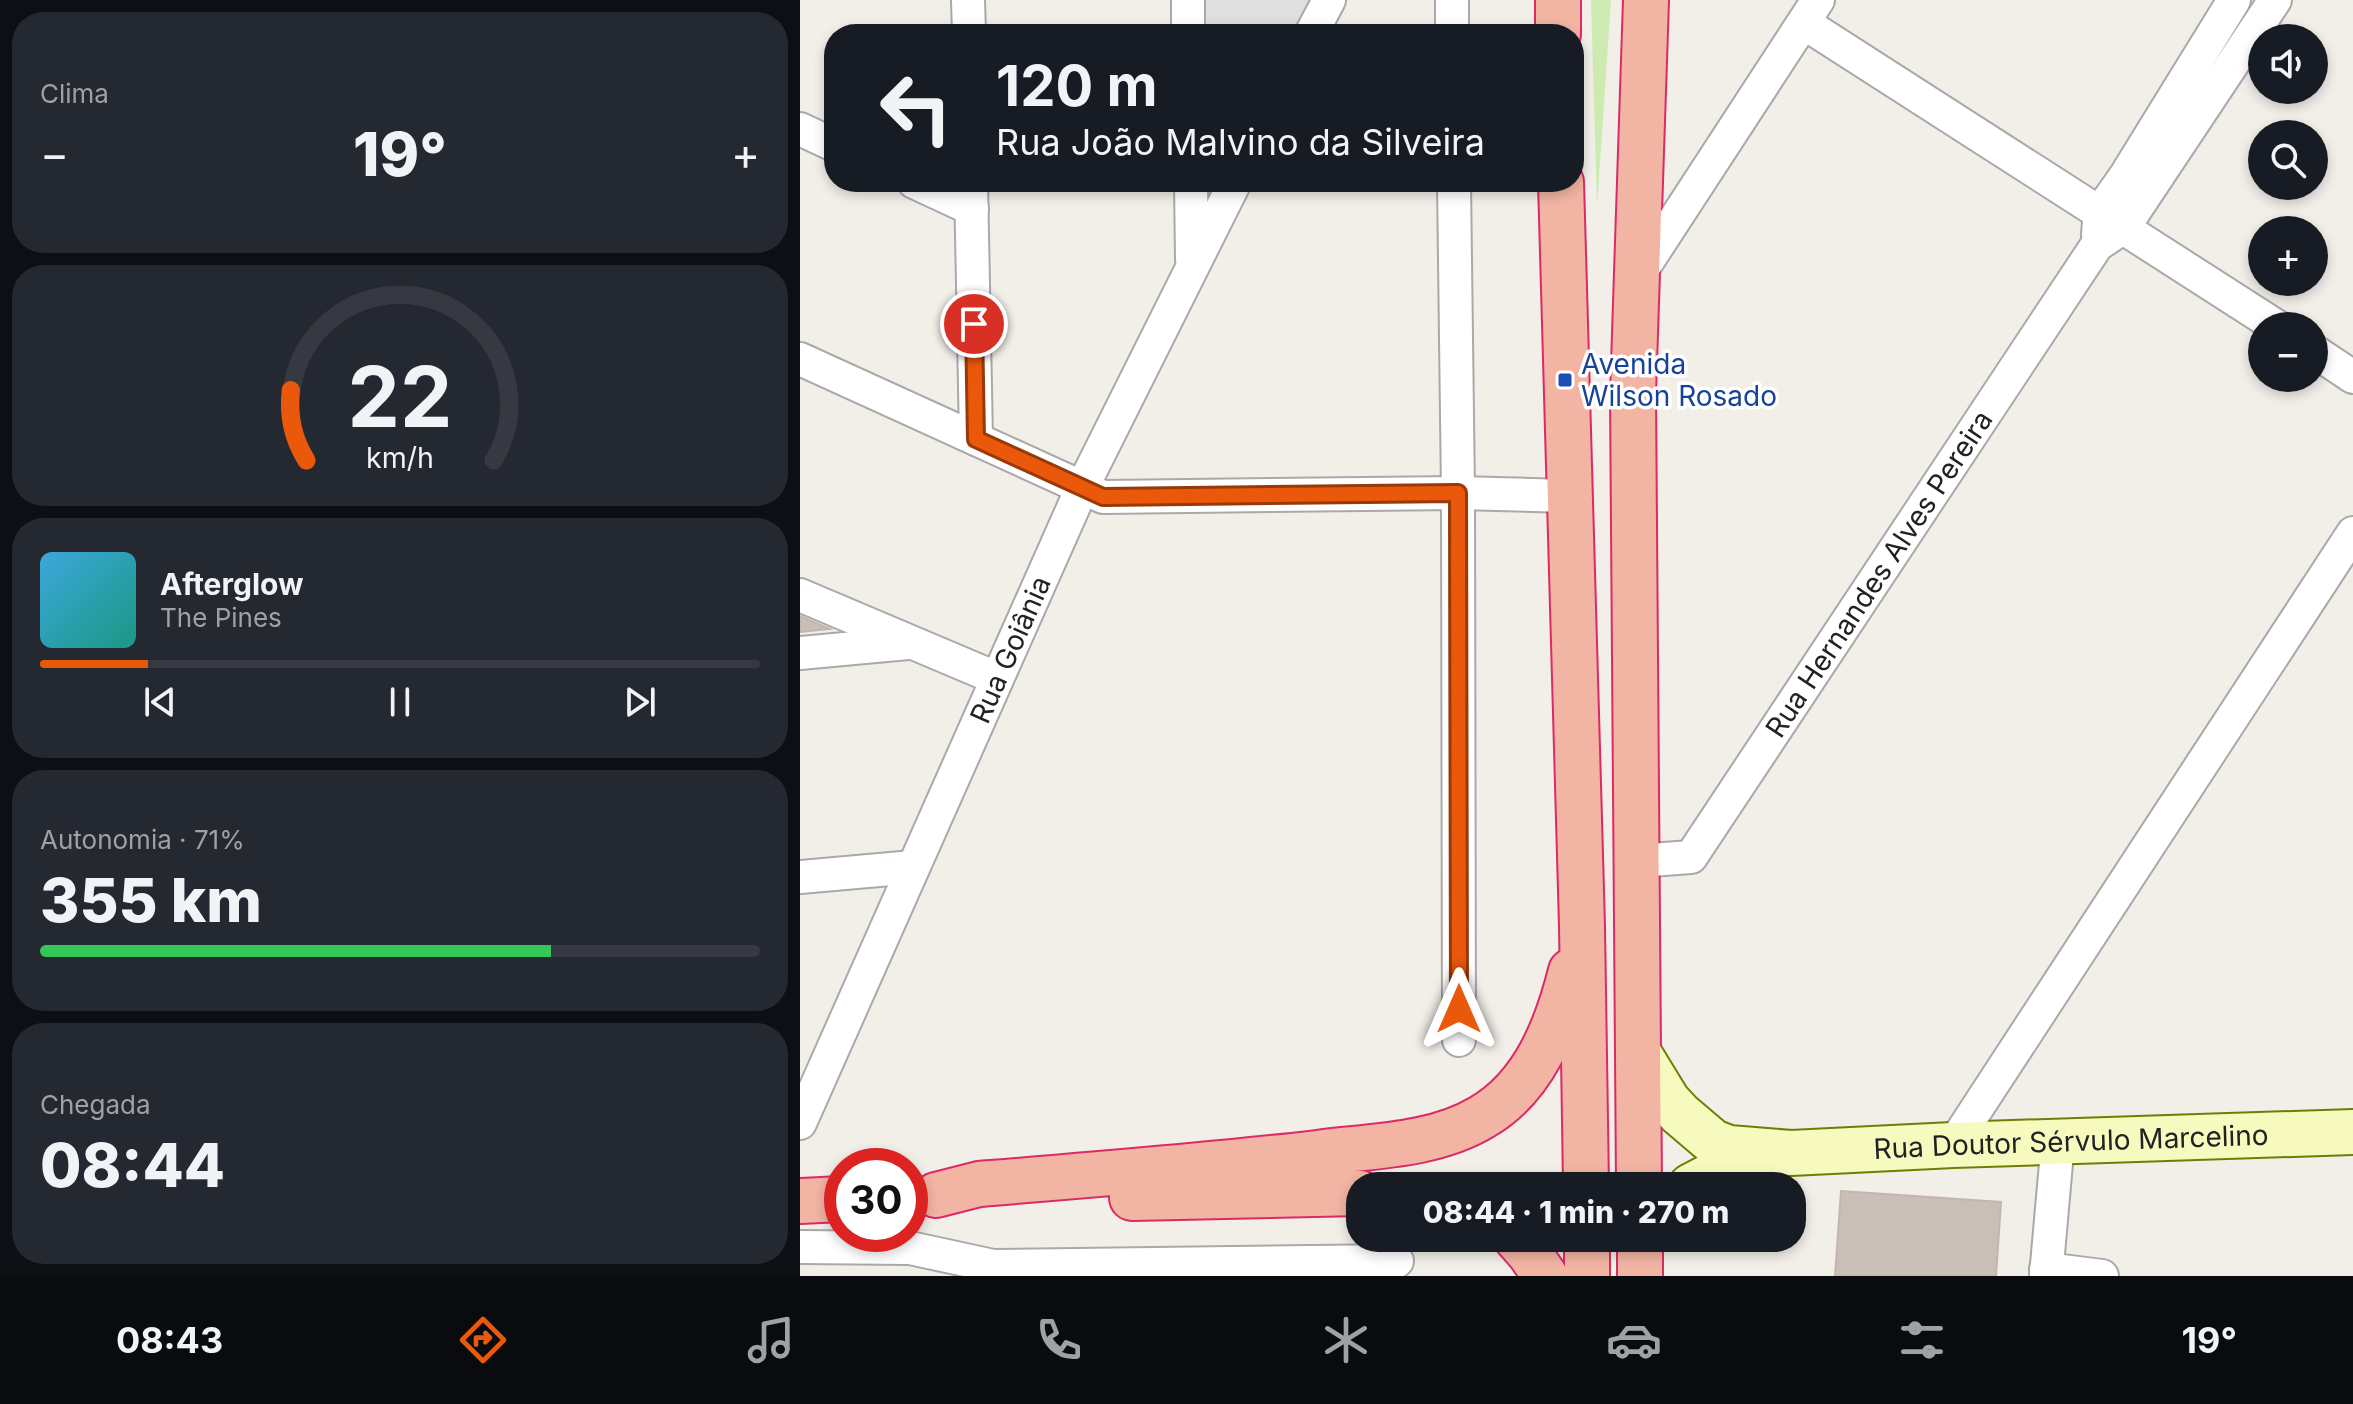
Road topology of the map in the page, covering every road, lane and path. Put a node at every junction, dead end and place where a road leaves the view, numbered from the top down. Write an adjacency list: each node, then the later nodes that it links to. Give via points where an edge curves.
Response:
1 (968, 0): 10 (street)
2 (1188, 0): 11 (street)
3 (1329, 0): 12 (street)
4 (1452, 0): 13 (street)
5 (1558, 0): 14 (highway)
6 (1646, 0): 27 (highway)
7 (2275, 0): 16 (street, Rua Hernandes Alves Pereira)
8 (2233, 3): 15 (street); 25 (street, Rua Hernandes Alves Pereira, via 2126,175)
9 (1811, 12): 25 (street); 27 (street)
10 (969, 24)
11 (1188, 24)
12 (1316, 24)
13 (1452, 24)
14 (1558, 24)
15 (2253, 24)
16 (2258, 24)
17 (2248, 38): 25 (street, Rua Hernandes Alves Pereira)
18 (800, 129): 19 (street)
19 (824, 140)
20 (1191, 192): 26 (street)
21 (1230, 192): 26 (street, Rua Goiânia)
22 (1454, 192): 34 (street)
23 (1561, 192): 35 (highway)
24 (971, 195): 32 (street)
25 (2112, 219): 28 (street); 41 (street, Rua Hernandes Alves Pereira, via 1691,857)
26 (1193, 265): 33 (street, Rua Goiânia)
27 (1635, 280): 41 (highway)
28 (2255, 312)
29 (800, 359): 32 (street)
30 (2328, 360): 31 (street)
31 (2353, 377)
32 (976, 439): 33 (street)
33 (1082, 488): 34 (street, via 1103,497); 40 (street, Rua Goiânia)
34 (1458, 493): 35 (street); 45 (street)
35 (1568, 496): 44 (highway)
36 (2353, 533): 50 (street)
37 (800, 595): 38 (street)
38 (912, 642): 39 (street); 40 (street)
39 (800, 653)
40 (996, 678): 42 (street, Rua Goiânia)
41 (1637, 861): 46 (highway)
42 (913, 867): 43 (street); 47 (street, Rua Goiânia)
43 (800, 877)
44 (1582, 926): 52 (highway); 56 (highway, via 1566,991 1531,1072 1483,1117 1460,1128 1394,1144 979,1184)
45 (1459, 1040)
46 (1638, 1052): 51 (main road, Rua Doutor Sérvulo Marcelino, via 1668,1101 1713,1142); 53 (highway)
47 (800, 1123)
48 (2353, 1132): 49 (main road, Rua Doutor Sérvulo Marcelino)
49 (2058, 1141): 50 (main road, Rua Doutor Sérvulo Marcelino); 65 (street)
50 (1953, 1145): 51 (main road, Rua Doutor Sérvulo Marcelino)
51 (1791, 1153): 54 (main road, Rua Doutor Sérvulo Marcelino)
52 (1586, 1172)
53 (1639, 1172)
54 (1721, 1172)
55 (1346, 1193): 57 (highway, via 977,1200)
56 (928, 1194)
57 (928, 1195)
58 (824, 1200): 59 (highway)
59 (800, 1201)
60 (800, 1247): 64 (street, via 910,1248)
61 (1528, 1252): 66 (highway)
62 (1587, 1252): 67 (highway)
63 (1397, 1258): 64 (street)
64 (990, 1271)
65 (2046, 1273): 68 (street)
66 (1545, 1276)
67 (1587, 1276)
68 (2102, 1276)

